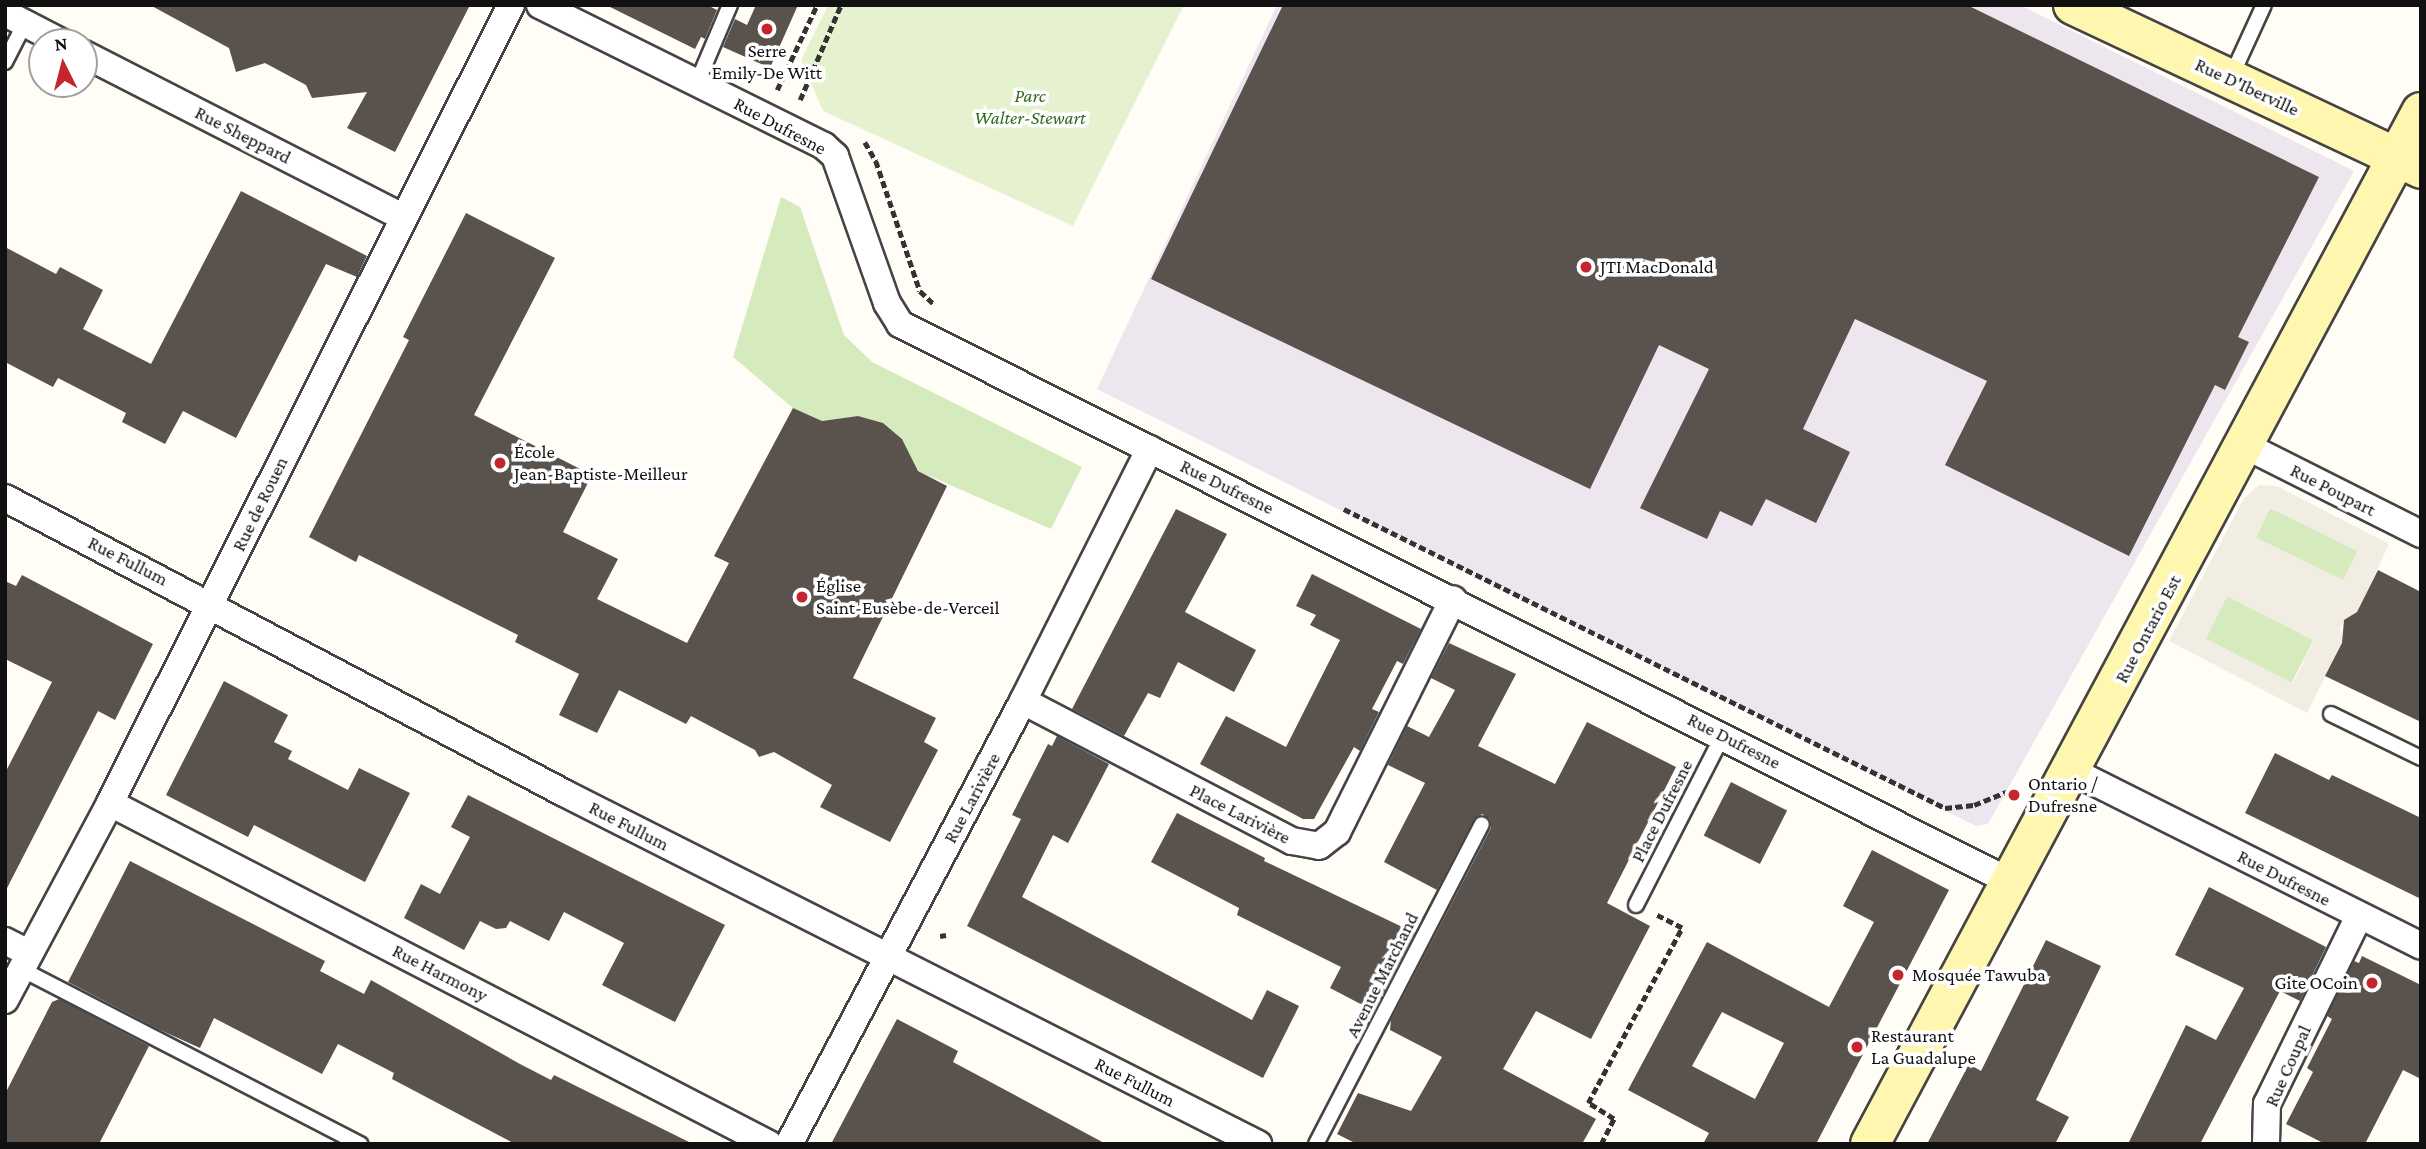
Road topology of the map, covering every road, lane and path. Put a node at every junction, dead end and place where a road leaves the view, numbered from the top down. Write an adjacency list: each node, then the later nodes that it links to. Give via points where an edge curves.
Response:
1 (540, 5): 13 (street, Rue Dufresne)
2 (730, 5): 13 (lane)
3 (817, 5): 16 (path)
4 (841, 5): 14 (path)
5 (2073, 5): 12 (main road, Rue D'Iberville)
6 (2264, 5): 12 (lane)
7 (503, 8): 19 (street, Rue de Rouen)
8 (15, 18): 9 (street); 11 (lane)
9 (34, 28)
10 (98, 61): 19 (street, Rue Sheppard)
11 (5, 62)
12 (2230, 79): 17 (main road, Rue D'Iberville)
13 (697, 83): 16 (street, Rue Dufresne)
14 (796, 107)
15 (2421, 112): 17 (main road, Rue Ontario Est)
16 (764, 117): 22 (street, Rue Dufresne, via 835,156 887,303 900,324)
17 (2409, 163): 21 (main road, Rue Ontario Est)
18 (882, 180): 20 (path, via 920,290)
19 (402, 217): 27 (street, Rue de Rouen)
20 (943, 308)
21 (2246, 446): 25 (street, Rue Poupart); 32 (main road, Rue Ontario Est)
22 (1150, 449): 26 (street, Rue Dufresne); 28 (street, Rue Larivière)
23 (5, 498): 27 (street, Rue Fullum)
24 (1340, 507): 33 (path, via 1945,808 1974,805)
25 (2421, 534)
26 (1453, 599): 28 (street, Place Larivière, via 1338,832 1320,846 1292,841); 30 (street, Rue Dufresne)
27 (209, 604): 34 (street, Rue de Rouen); 41 (street, Rue Fullum, via 564,793)
28 (1023, 701): 41 (street, Rue Larivière)
29 (2331, 714): 31 (lane)
30 (1723, 735): 36 (street, Rue Dufresne); 37 (lane, Place Dufresne)
31 (2421, 758)
32 (2072, 771): 36 (main road, Rue Ontario Est); 38 (street, Rue Dufresne)
33 (2016, 788)
34 (110, 803): 42 (street, Rue de Rouen); 45 (street, Rue Harmony)
35 (1482, 824): 48 (lane, Avenue Marchand)
36 (2011, 882): 50 (main road, Rue Ontario Est)
37 (1636, 905): 49 (path, via 1682,928 1588,1103 1614,1119)
38 (2359, 916): 40 (street, Rue Dufresne); 51 (street, Rue Coupal, via 2267,1104)
39 (5, 941): 42 (street)
40 (2421, 946)
41 (888, 957): 46 (street, Rue Larivière); 47 (street, Rue Fullum)
42 (25, 961): 43 (street, Rue de Rouen); 44 (lane)
43 (5, 1000)
44 (360, 1144)
45 (769, 1144)
46 (789, 1144)
47 (1258, 1144)
48 (1316, 1144)
49 (1601, 1144)
50 (1870, 1144)
51 (2266, 1144)

